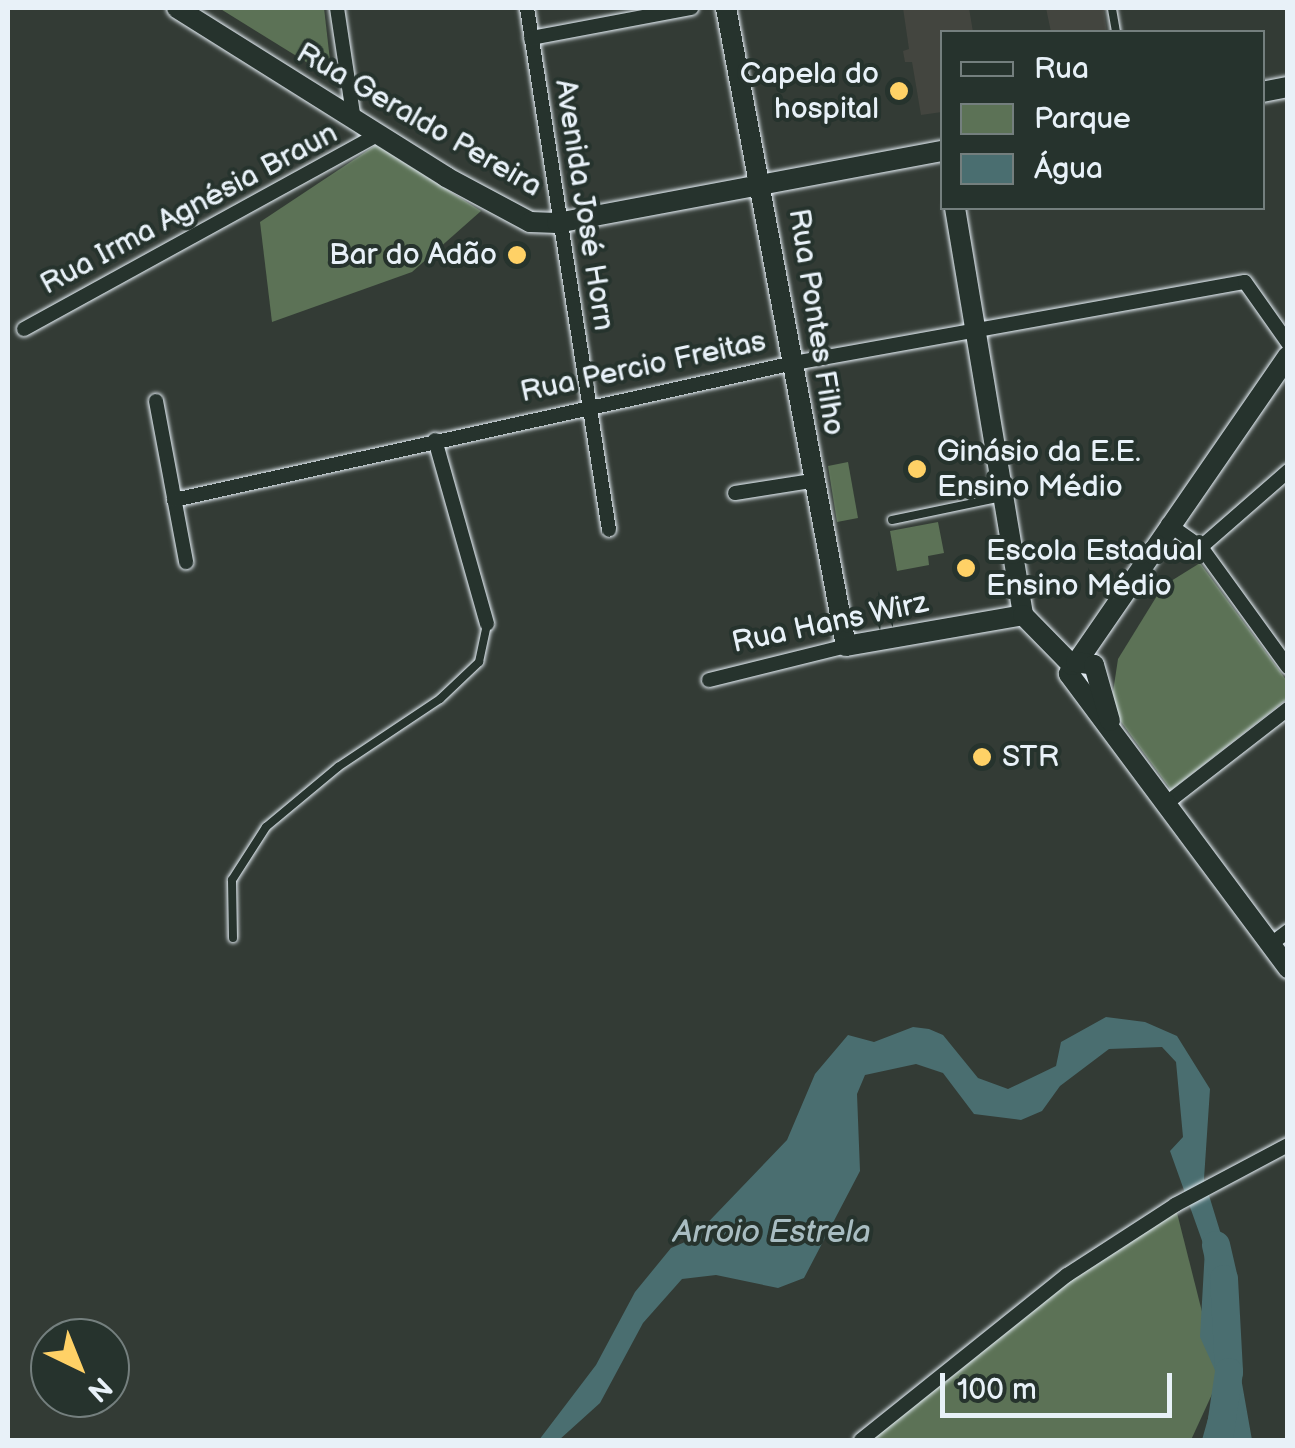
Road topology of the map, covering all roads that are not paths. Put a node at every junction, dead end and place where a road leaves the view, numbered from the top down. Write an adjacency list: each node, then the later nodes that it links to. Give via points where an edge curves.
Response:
1 (177, 8): 7 (main road, Rua Geraldo Pereira)
2 (338, 8): 7 (street)
3 (526, 8): 6 (street, Avenida José Horn)
4 (691, 8): 6 (street)
5 (726, 8): 10 (main road, Rua Pontes Filho)
6 (531, 38): 12 (street, Avenida José Horn)
7 (354, 120): 8 (main road, Rua Geraldo Pereira)
8 (379, 134): 12 (main road, Rua Geraldo Pereira, via 514,215); 13 (street, Rua Irma Agnésia Braun)
9 (940, 151): 10 (main road, Rua Geraldo Pereira)
10 (763, 186): 12 (main road, Rua Geraldo Pereira); 17 (main road, Rua Pontes Filho)
11 (955, 210): 14 (main road)
12 (557, 223): 19 (street, Avenida José Horn)
13 (24, 329)
14 (974, 331): 15 (street, Rua Percio Freitas, via 1245,282); 17 (street, Rua Percio Freitas); 24 (main road)
15 (1288, 343)
16 (1288, 356): 27 (main road)
17 (794, 364): 19 (street, Rua Percio Freitas); 22 (main road, Rua Pontes Filho)
18 (156, 401): 25 (street)
19 (588, 406): 20 (street, Rua Percio Freitas); 28 (street, Avenida José Horn)
20 (435, 440): 25 (street, Rua Percio Freitas); 33 (street)
21 (1288, 471): 29 (street)
22 (812, 481): 23 (street); 36 (main road, Rua Pontes Filho)
23 (735, 493)
24 (1002, 496): 26 (lane); 32 (main road)
25 (174, 500): 30 (street)
26 (892, 520)
27 (1168, 524): 29 (street); 31 (main road)
28 (609, 530)
29 (1201, 546): 37 (street)
30 (186, 562)
31 (1122, 600): 34 (main road); 38 (main road)
32 (1023, 615): 35 (main road); 36 (main road, Rua Hans Wirz)
33 (487, 624): 43 (lane, via 478,662 440,698 266,826 232,880)
34 (1094, 634): 35 (main road, via 1071,646); 38 (main road)
35 (1049, 644): 38 (main road)
36 (846, 646): 39 (street, Rua Hans Wirz)
37 (1288, 667)
38 (1083, 670): 41 (main road, via 1116,732)
39 (709, 680)
40 (1288, 709): 41 (street)
41 (1168, 802): 42 (main road)
42 (1279, 937): 44 (main road)
43 (233, 938)
44 (1288, 968)
45 (1288, 1145): 46 (street, via 1175,1205 1067,1275)
46 (861, 1440)

